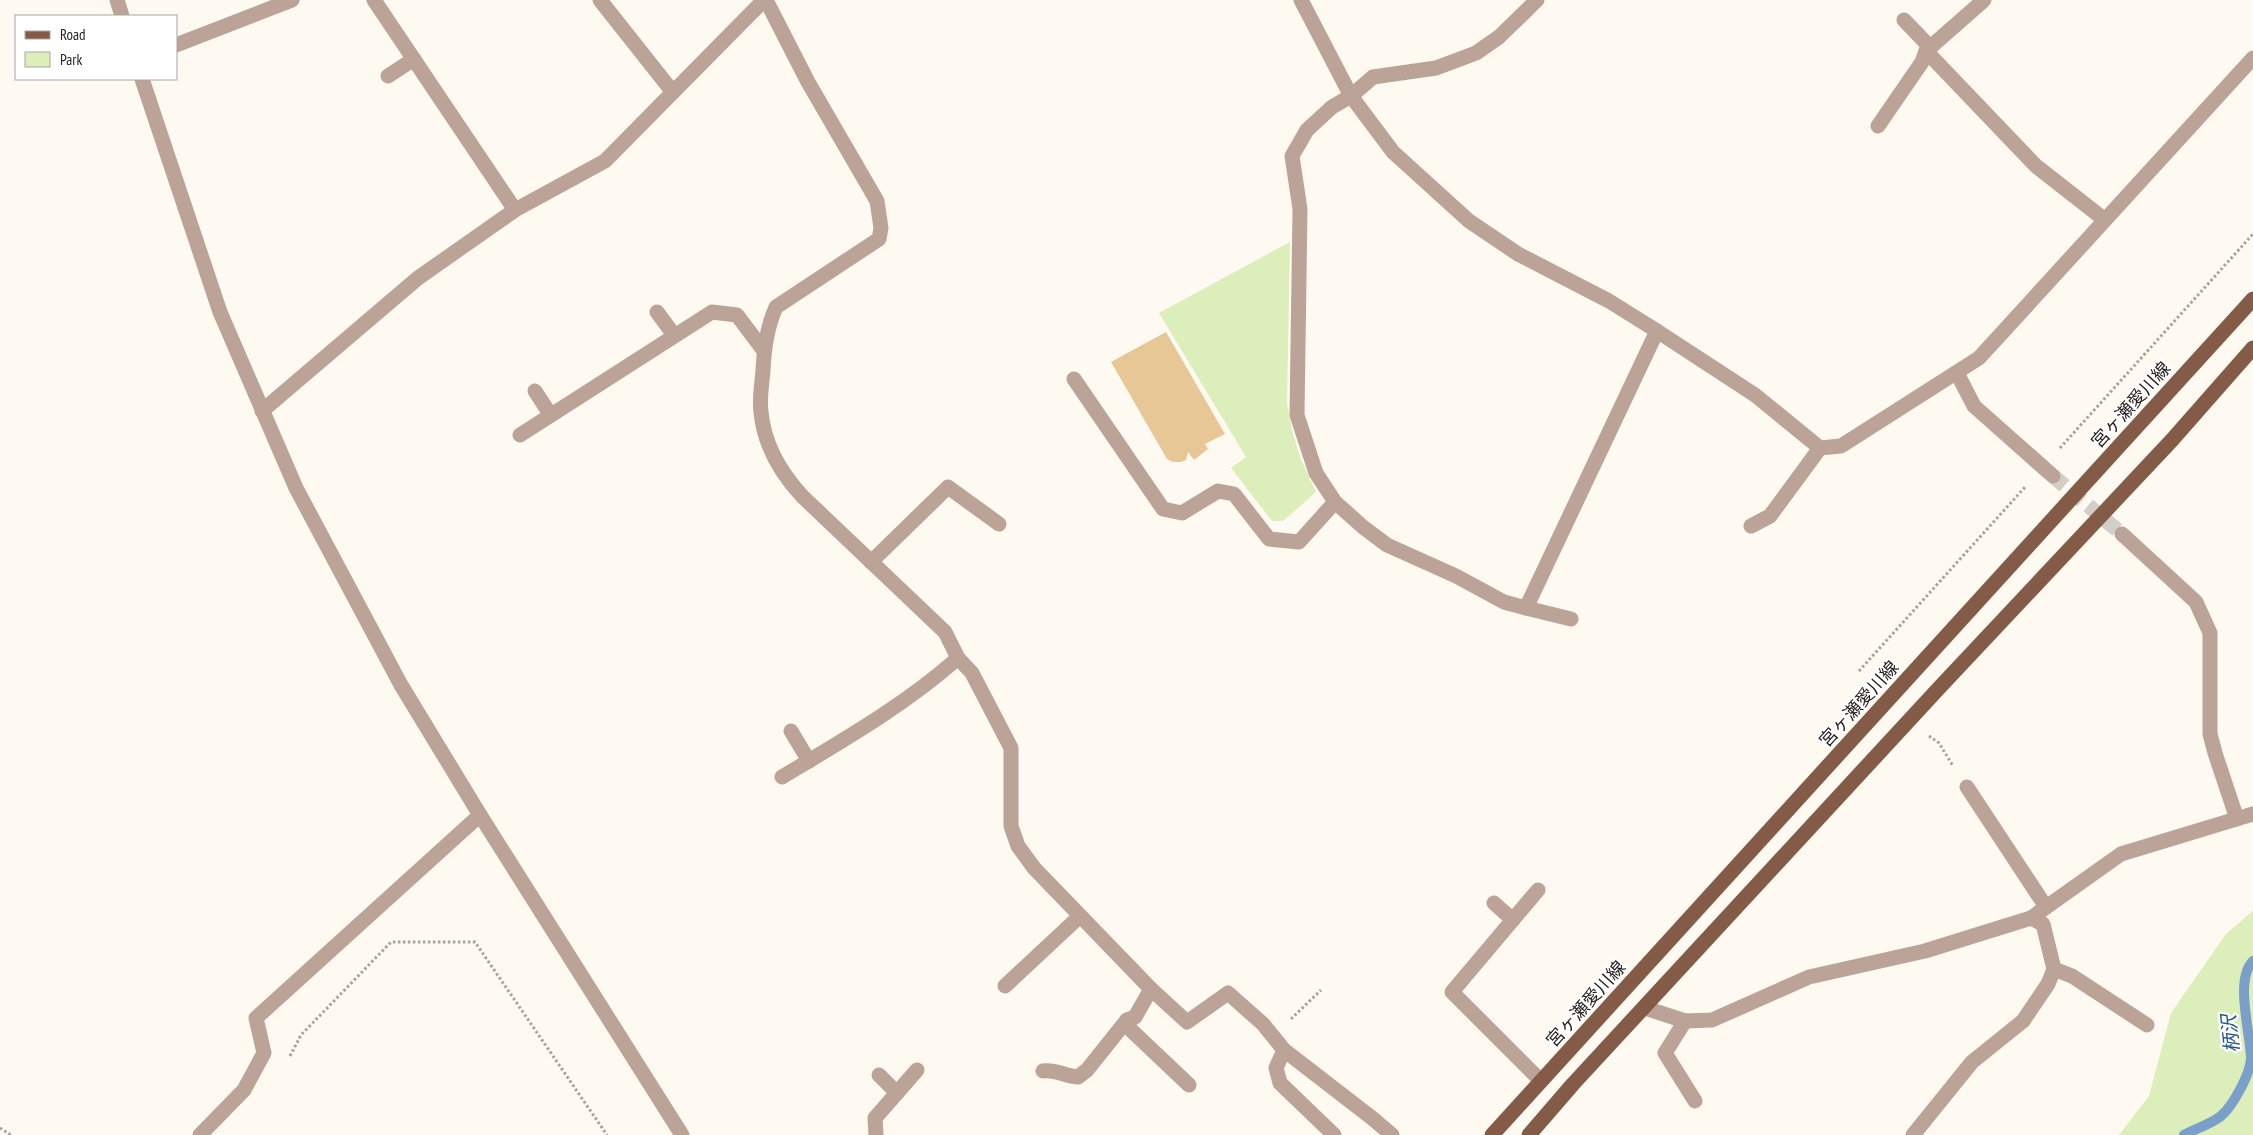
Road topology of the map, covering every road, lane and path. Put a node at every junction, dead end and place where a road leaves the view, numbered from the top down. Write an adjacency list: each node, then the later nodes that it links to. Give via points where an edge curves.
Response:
1 (117, 0): 9 (street)
2 (292, 0): 11 (street)
3 (374, 0): 14 (street)
4 (600, 0): 17 (street)
5 (765, 0): 17 (street); 27 (street, via 808,82 877,200 881,228 878,239 776,307 769,322)
6 (1301, 0): 18 (street)
7 (1537, 0): 18 (street, via 1499,37 1476,53 1436,68 1373,77)
8 (1984, 0): 12 (street)
9 (122, 15)
10 (1904, 20): 12 (street)
11 (178, 44)
12 (1928, 49): 19 (street); 21 (street, via 2036,166)
13 (2253, 58): 21 (street)
14 (414, 59): 15 (street); 20 (street)
15 (388, 76)
16 (142, 80): 31 (street, via 220,312)
17 (672, 91): 20 (street, via 605,161)
18 (1350, 96): 24 (street, via 1393,152 1469,221 1518,254 1609,301); 36 (street, via 1332,107 1307,130 1292,156 1300,209 1297,415 1316,473)
19 (1878, 126)
20 (515, 210): 31 (street, via 418,278)
21 (2105, 220): 28 (street, via 1979,358)
22 (2253, 299): 72 (main road, 宮ヶ瀬愛川線)
23 (657, 312): 25 (street)
24 (1657, 331): 34 (street, via 1755,395); 41 (street)
25 (674, 335): 27 (street, via 712,312 737,315); 32 (street)
26 (2253, 348): 44 (main road, via 2172,440)
27 (764, 351): 40 (street, via 760,411 770,450 784,476)
28 (1957, 373): 34 (street, via 1841,446); 35 (street, via 1974,406)
29 (1074, 379): 36 (street, via 1163,509 1182,513 1218,491 1234,494 1269,539 1299,542)
30 (535, 390): 32 (street)
31 (262, 411): 50 (street, via 296,488 344,580 401,685)
32 (550, 414): 33 (street)
33 (520, 435)
34 (1820, 448): 38 (street, via 1770,516)
35 (2053, 476)
36 (1334, 502): 41 (street, via 1387,545 1504,602)
37 (999, 524): 40 (street, via 948,487)
38 (1751, 526)
39 (2122, 534): 51 (street, via 2196,602 2210,634 2210,734)
40 (871, 562): 43 (street, via 945,632)
41 (1526, 608): 42 (street)
42 (1571, 618)
43 (958, 658): 46 (street, via 935,678); 55 (street, via 972,673 1011,748 1011,826 1018,846 1034,868)
44 (1910, 720): 48 (path, via 1939,744); 62 (main road)
45 (792, 731): 46 (street)
46 (809, 761): 47 (street)
47 (782, 777)
48 (1968, 787): 54 (street)
49 (2253, 814): 51 (street)
50 (480, 815): 78 (street, via 256,1018 264,1053 244,1090); 80 (street)
51 (2237, 819): 54 (street, via 2121,854)
52 (1538, 890): 57 (street)
53 (1494, 903): 57 (street)
54 (2046, 907): 56 (street)
55 (1080, 916): 59 (street); 60 (street)
56 (2030, 918): 58 (street, via 2043,924); 64 (street, via 1925,951 1809,977 1712,1020)
57 (1513, 920): 72 (street, via 1452,992)
58 (2054, 968): 65 (street, via 2072,976); 86 (street, via 2048,984 2024,1021 1972,1062)
59 (1005, 986)
60 (1152, 989): 63 (street, via 1134,1017); 66 (street, via 1187,1022 1228,993)
61 (1321, 990): 66 (path)
62 (1645, 1008): 64 (street); 85 (main road)
63 (1127, 1020): 70 (street, via 1088,1070 1078,1077 1065,1076 1052,1069); 73 (street, via 1131,1030)
64 (1685, 1021): 75 (street, via 1665,1053)
65 (2147, 1025)
66 (1273, 1037): 67 (street)
67 (1284, 1050): 82 (street, via 1276,1068 1280,1082); 83 (street)
68 (288, 1060): 79 (path, via 301,1035 391,942 475,942)
69 (917, 1070): 74 (street)
70 (1043, 1071)
71 (878, 1075): 74 (street)
72 (1541, 1081): 84 (main road, 宮ヶ瀬愛川線)
73 (1189, 1085)
74 (897, 1093): 81 (street, via 875,1118)
75 (1696, 1101)
76 (0, 1128): 77 (path)
77 (11, 1135)
78 (200, 1135)
79 (607, 1135)
80 (682, 1135)
81 (876, 1135)
82 (1334, 1135)
83 (1392, 1135)
84 (1492, 1135)
85 (1529, 1135)
86 (1913, 1135)

